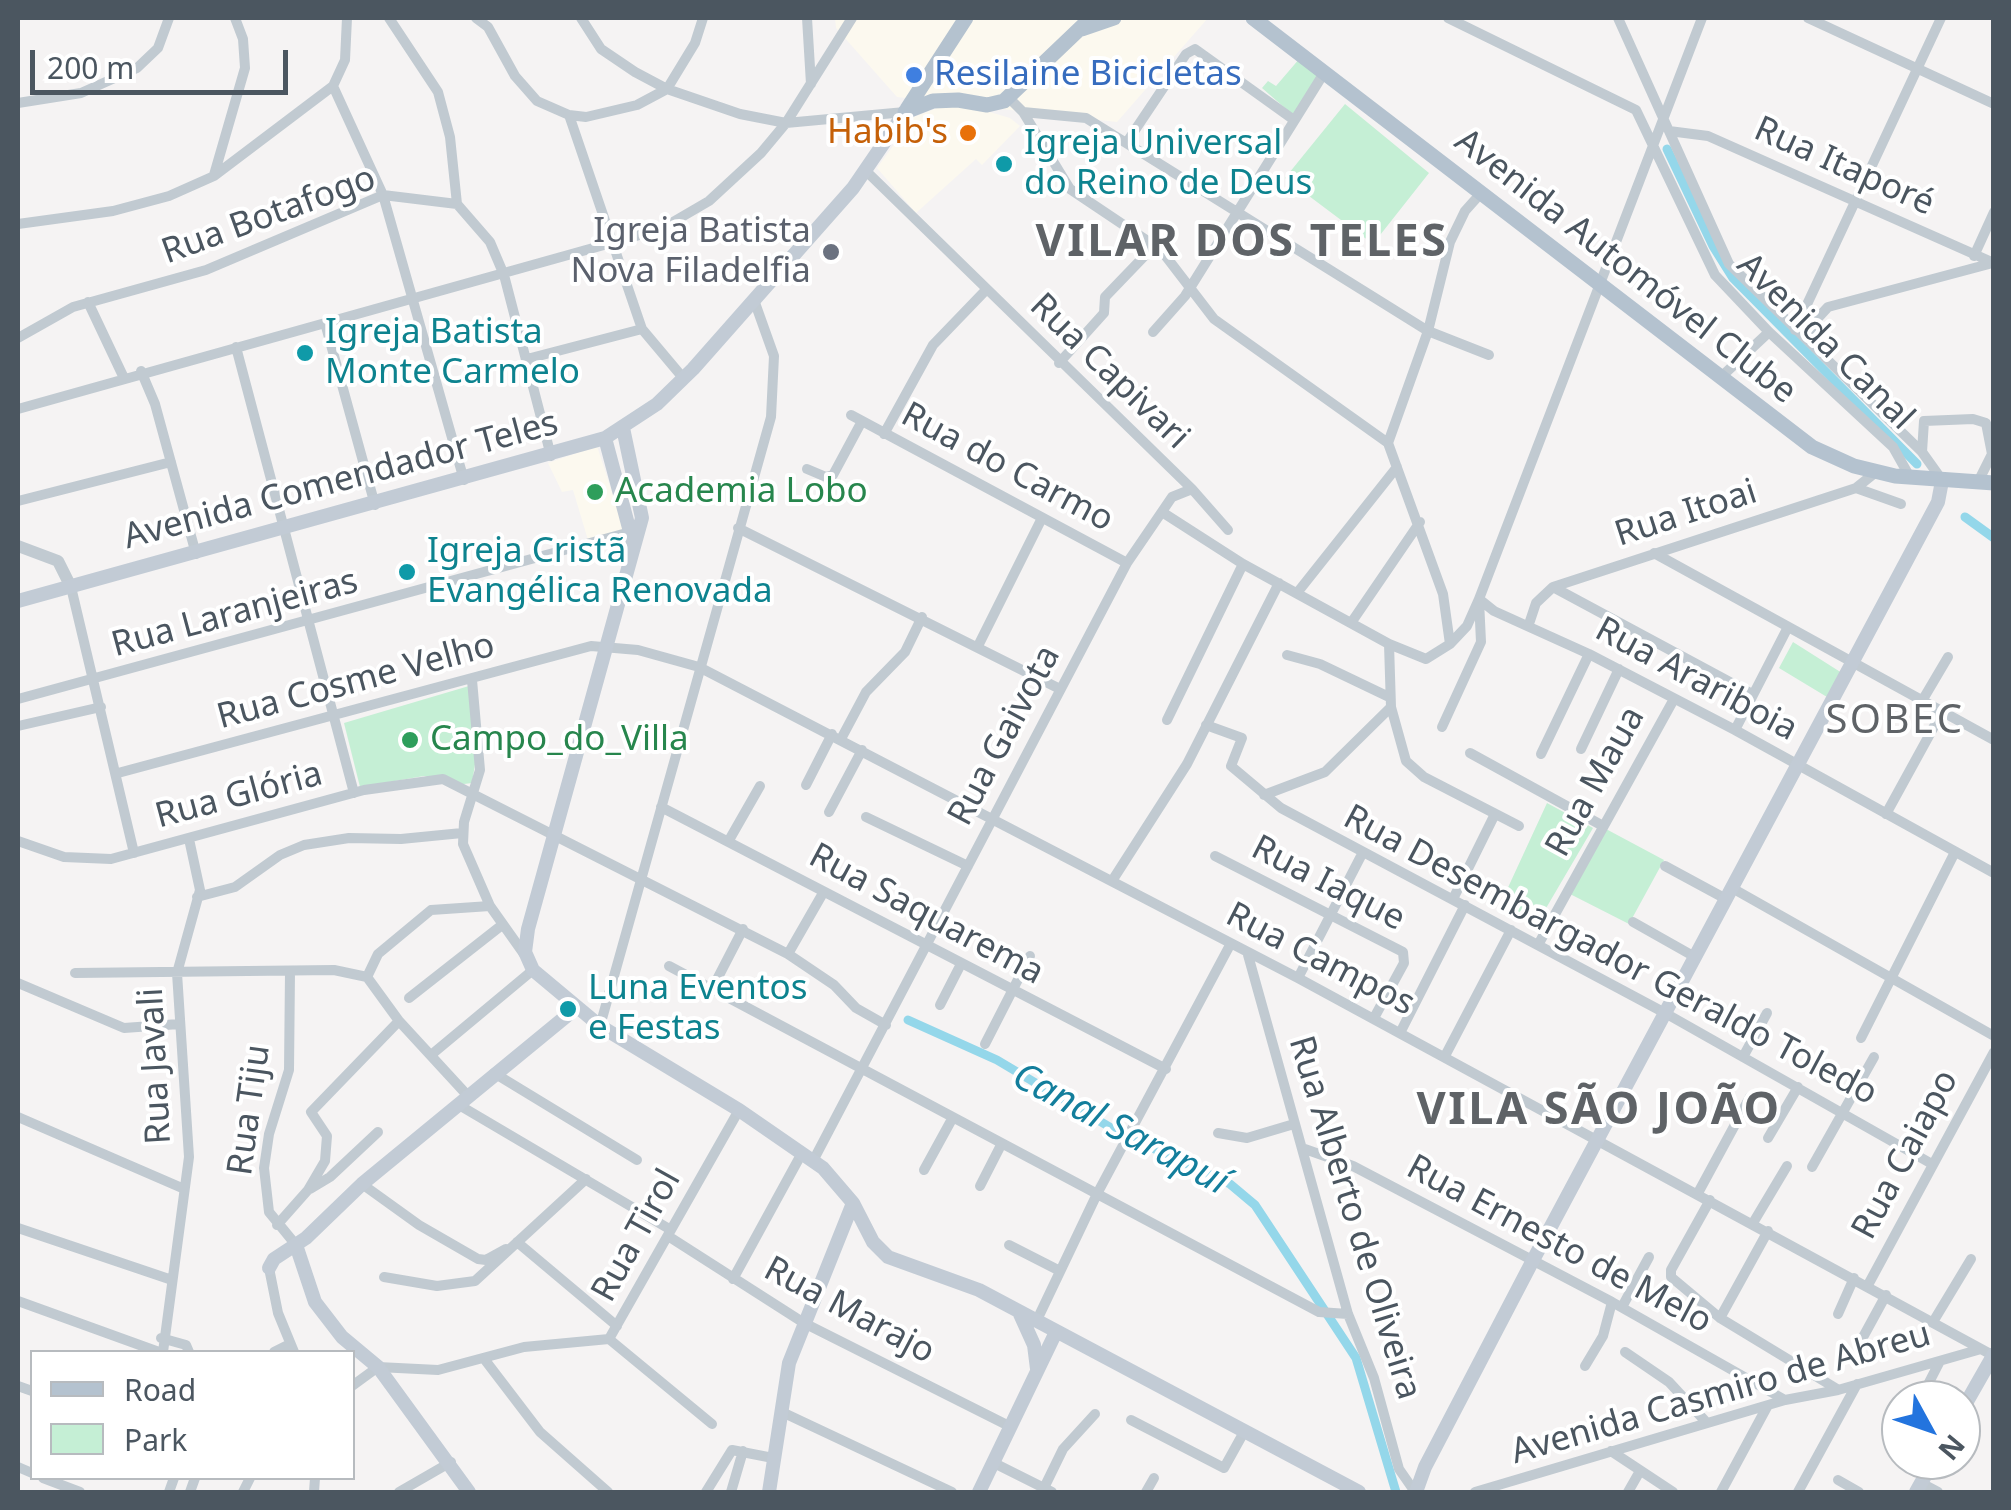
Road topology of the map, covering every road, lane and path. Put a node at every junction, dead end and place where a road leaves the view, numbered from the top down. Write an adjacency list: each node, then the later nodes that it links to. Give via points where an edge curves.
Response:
1 (168, 18): 27 (street, via 164,37 137,68 81,93)
2 (235, 18): 39 (street, via 245,68)
3 (346, 18): 23 (street, via 346,60)
4 (389, 18): 43 (street, via 438,92)
5 (476, 18): 32 (street, via 495,37 524,89 545,107)
6 (582, 18): 24 (street, via 601,48)
7 (703, 18): 24 (street)
8 (807, 18): 22 (street)
9 (852, 18): 22 (street)
10 (966, 18): 20 (main road, Avenida Comendador Teles)
11 (1114, 18): 18 (main road)
12 (1253, 18): 21 (main road, Avenida Automóvel Clube)
13 (1448, 18): 28 (street)
14 (1618, 18): 28 (street, Avenida Canal)
15 (1702, 18): 35 (street)
16 (1808, 18): 19 (street)
17 (1941, 18): 19 (street)
18 (1085, 22): 25 (main road)
19 (1917, 67): 29 (street); 42 (street)
20 (932, 70): 26 (main road); 30 (main road, Avenida Comendador Teles)
21 (1324, 72): 33 (street); 40 (main road, Avenida Automóvel Clube)
22 (811, 85): 34 (street)
23 (333, 86): 39 (street); 41 (street)
24 (668, 89): 32 (street, via 614,112); 34 (street)
25 (1009, 98): 26 (main road, via 987,105); 31 (street)
26 (958, 100): 30 (main road, via 922,103)
27 (18, 103)
28 (1645, 103): 35 (street, Avenida Canal); 37 (street, Avenida Canal)
29 (1994, 104)
30 (905, 112): 34 (street); 38 (main road, Avenida Comendador Teles)
31 (1023, 112): 36 (street, via 1078,116); 48 (street, via 1070,189)
32 (570, 115): 47 (street)
33 (1294, 120): 36 (street, via 1194,49); 45 (street)
34 (786, 123): 47 (street, via 709,201)
35 (1665, 125): 37 (street); 42 (street, Rua Itaporé, via 1708,136); 62 (street, Avenida Canal, via 1729,264)
36 (1127, 142): 45 (street)
37 (1655, 142): 52 (street); 66 (street, Avenida Canal, via 1705,260)
38 (866, 171): 55 (street, Rua Capivari); 57 (main road, Avenida Comendador Teles)
39 (214, 176): 46 (street, via 127,208)
40 (1482, 192): 52 (main road, Avenida Automóvel Clube); 64 (street, via 1456,227)
41 (382, 195): 43 (street, Rua Botafogo); 56 (street); 58 (street, Rua Botafogo, via 206,270)
42 (1856, 201): 49 (street, Rua Itaporé); 54 (street)
43 (457, 204): 51 (street, via 490,242)
44 (1994, 212): 49 (street)
45 (1237, 213): 53 (street); 64 (street)
46 (18, 224)
47 (614, 245): 51 (street); 63 (street)
48 (1154, 245): 53 (street); 72 (street, via 1105,297 1104,313)
49 (1974, 256): 50 (street, Rua Itaporé)
50 (1991, 263): 59 (street)
51 (504, 275): 56 (street); 71 (street)
52 (1598, 282): 75 (main road, Avenida Automóvel Clube); 114 (street)
53 (1190, 284): 65 (street); 83 (street, via 1214,319)
54 (1815, 288): 59 (street); 62 (street)
55 (986, 291): 72 (street, Rua Capivari); 81 (street, via 932,345)
56 (413, 300): 61 (street); 90 (street)
57 (754, 300): 76 (main road, Avenida Comendador Teles); 101 (street, via 774,356 774,393)
58 (88, 302): 67 (street, Rua Botafogo); 74 (street)
59 (1828, 307): 60 (street)
60 (1816, 320): 62 (street); 68 (street)
61 (325, 324): 69 (street); 97 (street)
62 (1798, 325): 68 (street, Avenida Canal)
63 (642, 329): 71 (street); 76 (street)
64 (1428, 331): 70 (street); 83 (street)
65 (1153, 332)
66 (1769, 332): 75 (street); 92 (street, Avenida Canal)
67 (18, 338)
68 (1810, 343): 84 (street, Avenida Canal)
69 (236, 346): 73 (street); 102 (street)
70 (1489, 356)
71 (527, 360): 85 (street)
72 (1059, 363): 94 (street, Rua Capivari)
73 (141, 371): 74 (street); 86 (street)
74 (123, 376): 77 (street)
75 (1720, 378): 89 (main road, Avenida Automóvel Clube, via 1812,447)
76 (684, 379): 80 (main road, Avenida Comendador Teles)
77 (18, 408)
78 (851, 415): 79 (street, Rua do Carmo)
79 (862, 421): 81 (street, Rua do Carmo); 88 (street, Rua do Carmo, via 833,475)
80 (624, 428): 82 (main road, Avenida Comendador Teles); 104 (main road, via 642,508)
81 (884, 434): 99 (street, Rua do Carmo)
82 (605, 438): 85 (main road, Avenida Comendador Teles); 104 (main road)
83 (1388, 444): 87 (street)
84 (1922, 452): 91 (street, via 1924,420 1986,423 1992,454); 92 (street, Avenida Canal)
85 (551, 456): 90 (main road, Avenida Comendador Teles)
86 (171, 462): 95 (street); 107 (street)
87 (1398, 467): 100 (street); 113 (street)
88 (808, 469)
89 (1876, 472): 92 (main road, Avenida Automóvel Clube); 93 (street, Rua Itoai)
90 (464, 480): 97 (main road, Avenida Comendador Teles)
91 (1986, 482): 92 (main road, Avenida Automóvel Clube)
92 (1934, 485): 128 (main road)
93 (1856, 488): 96 (street); 106 (street, Rua Itoai)
94 (1192, 489): 98 (street, Rua Gaivota, via 1172,497); 103 (street, Rua Capivari)
95 (18, 501)
96 (1901, 504)
97 (375, 505): 102 (main road, Avenida Comendador Teles)
98 (1162, 512): 108 (street, Rua Gaivota); 109 (street)
99 (1042, 518): 108 (street, Rua do Carmo); 123 (street)
100 (1420, 522): 118 (street); 122 (street, via 1443,594)
101 (738, 528): 116 (street); 129 (street)
102 (285, 529): 107 (main road, Avenida Comendador Teles); 117 (street)
103 (1228, 530)
104 (634, 535): 117 (street, Rua Laranjeiras); 124 (main road)
105 (18, 546): 111 (street, via 58,562)
106 (1654, 553): 112 (street, Rua Itoai); 120 (street)
107 (196, 554): 111 (main road, Avenida Comendador Teles)
108 (1126, 563): 133 (street, Rua Gaivota)
109 (1243, 564): 110 (street); 142 (street)
110 (1278, 583): 113 (street); 143 (street)
111 (71, 586): 115 (main road, Avenida Comendador Teles); 132 (street)
112 (1553, 587): 119 (street, via 1536,603); 134 (street)
113 (1298, 593): 118 (street)
114 (1479, 599): 119 (street, Rua Arariboia); 122 (street); 145 (street, via 1481,642)
115 (18, 601)
116 (922, 617): 123 (street); 147 (street, via 904,652)
117 (311, 621): 132 (street, Rua Laranjeiras); 141 (street)
118 (1352, 623): 121 (street)
119 (1528, 624): 125 (street, Rua Arariboia)
120 (1788, 627): 128 (street); 134 (street)
121 (1389, 644): 122 (street, via 1426,658); 137 (street)
122 (1450, 644)
123 (978, 646): 133 (street)
124 (608, 647): 129 (street, Rua Campos); 131 (street, Rua Cosme Velho); 169 (main road)
125 (1589, 654): 130 (street, Rua Arariboia); 152 (street)
126 (1288, 655): 137 (street, via 1320,664)
127 (1948, 657): 138 (street)
128 (1850, 664): 138 (street); 153 (main road)
129 (698, 667): 147 (street, Rua Campos); 160 (street)
130 (1620, 669): 136 (street, Rua Arariboia); 150 (street)
131 (472, 680): 141 (street, Rua Cosme Velho); 157 (street, via 480,762)
132 (94, 681): 135 (street, Rua Laranjeiras); 139 (street)
133 (1060, 689): 165 (street, Rua Gaivota)
134 (1752, 694): 146 (street)
135 (18, 699)
136 (1674, 699): 146 (street, Rua Arariboia); 167 (street, Rua Maua)
137 (1390, 702): 159 (street, via 1325,772); 162 (street, via 1412,769)
138 (1922, 702): 140 (street)
139 (102, 711): 144 (street); 154 (street)
140 (1942, 712): 148 (street); 163 (street)
141 (337, 716): 154 (street, Rua Cosme Velho); 158 (street)
142 (1167, 720)
143 (1206, 725): 159 (street, Rua Desembargador Geraldo Toledo, via 1242,738 1231,766); 181 (street)
144 (18, 726)
145 (1442, 727)
146 (1734, 730): 153 (street, Rua Arariboia)
147 (837, 736): 149 (street, Rua Campos); 155 (street)
148 (1994, 740)
149 (862, 750): 161 (street); 165 (street, Rua Campos)
150 (1581, 750)
151 (1470, 754): 167 (street)
152 (1542, 754)
153 (1798, 765): 163 (street, Rua Arariboia); 183 (main road)
154 (118, 773): 174 (street)
155 (806, 785)
156 (760, 786): 171 (street)
157 (474, 792): 158 (street, Rua Glória, via 435,778); 168 (street); 169 (street)
158 (354, 793): 170 (street, Rua Glória)
159 (1264, 795): 175 (street, Rua Desembargador Geraldo Toledo)
160 (661, 808): 171 (street, Rua Saquarema); 180 (street)
161 (828, 812)
162 (1494, 814): 166 (street); 185 (street)
163 (1886, 814): 173 (street, Rua Arariboia)
164 (866, 817): 177 (street)
165 (993, 818): 177 (street, Rua Gaivota); 181 (street, Rua Campos)
166 (1518, 826)
167 (1603, 826): 194 (street, Rua Maua)
168 (462, 833): 184 (street, via 304,845 235,887); 187 (street)
169 (554, 834): 180 (street); 200 (main road, via 528,929)
170 (189, 839): 174 (street, Rua Glória); 184 (street, Rua Javali, via 200,882)
171 (728, 842): 182 (street, Rua Saquarema)
172 (19, 844): 174 (street, Rua Glória, via 88,860)
173 (1955, 852): 179 (street, Rua Arariboia); 208 (street)
174 (134, 853)
175 (1362, 854): 185 (street, Rua Desembargador Geraldo Toledo); 188 (street)
176 (1216, 856): 188 (street, Rua Iaque)
177 (968, 866): 195 (street, Rua Gaivota)
178 (1665, 866): 183 (street)
179 (1994, 873)
180 (640, 878): 191 (street); 221 (street)
181 (1112, 880): 193 (street, Rua Campos)
182 (823, 893): 195 (street, Rua Saquarema); 196 (street)
183 (1729, 893): 199 (main road); 208 (street)
184 (197, 897): 205 (street, Rua Javali)
185 (1454, 899): 186 (street, Rua Desembargador Geraldo Toledo)
186 (1466, 905): 192 (street, Rua Desembargador Geraldo Toledo); 222 (street)
187 (490, 906): 190 (street); 206 (street, via 432,910 378,954)
188 (1332, 913): 207 (street); 217 (street, Rua Iaque, via 1403,952 1404,963)
189 (1634, 922): 199 (street)
190 (502, 926): 200 (street); 212 (street)
191 (743, 929): 196 (street); 210 (street)
192 (1511, 930): 194 (street, Rua Desembargador Geraldo Toledo); 228 (street)
193 (1230, 945): 197 (street, Rua Campos); 231 (street)
194 (1538, 945): 215 (street, Rua Desembargador Geraldo Toledo)
195 (928, 946): 201 (street, Rua Saquarema); 218 (street, Rua Gaivota)
196 (788, 954): 218 (street, via 834,984 856,1008)
197 (1248, 955): 207 (street, Rua Campos); 241 (street, Rua Alberto de Oliveira)
198 (1030, 956): 211 (street)
199 (1695, 957): 215 (main road)
200 (530, 964): 214 (main road); 227 (street)
201 (961, 964): 211 (street, Rua Saquarema); 213 (street)
202 (669, 966): 210 (street)
203 (290, 972): 205 (street); 206 (street); 263 (street, Rua Tiju, via 289,1070 264,1168)
204 (75, 973): 205 (street)
205 (177, 973): 220 (street, Rua Javali)
206 (366, 977): 219 (street, Rua Marajo)
207 (1298, 978): 217 (street, Rua Campos)
208 (1894, 978): 223 (street); 224 (street)
209 (18, 983): 220 (street, via 124,1028)
210 (712, 989): 232 (street)
211 (1011, 991): 225 (street); 231 (street, Rua Saquarema)
212 (409, 998)
213 (940, 1005)
214 (575, 1009): 221 (main road); 233 (main road)
215 (1665, 1013): 229 (street, Rua Desembargador Geraldo Toledo); 244 (main road)
216 (1767, 1014): 229 (street)
217 (1374, 1018): 222 (street, Rua Campos)
218 (889, 1020): 232 (street, Rua Gaivota)
219 (399, 1022): 227 (street, Rua Marajo); 258 (street, via 310,1112 329,1143)
220 (179, 1024): 257 (street, Rua Javali, via 189,1138)
221 (600, 1026): 237 (main road)
222 (1400, 1032): 228 (street, Rua Campos)
223 (1994, 1036)
224 (1862, 1038)
225 (985, 1044)
226 (1994, 1052): 250 (street, Rua Caiapo)
227 (432, 1054): 236 (street, Rua Marajo)
228 (1445, 1056): 244 (street, Rua Campos)
229 (1743, 1056): 234 (street, Rua Desembargador Geraldo Toledo)
230 (1874, 1056): 238 (street)
231 (1166, 1069): 260 (street)
232 (862, 1070): 240 (street); 248 (street, Rua Gaivota)
233 (494, 1073): 236 (main road); 249 (street)
234 (1798, 1087): 238 (street, Rua Desembargador Geraldo Toledo); 245 (street)
235 (1750, 1097): 259 (street)
236 (464, 1100): 254 (street, Rua Marajo); 255 (main road)
237 (740, 1110): 248 (main road); 267 (street, Rua Tirol)
238 (1843, 1113): 250 (street, Rua Desembargador Geraldo Toledo); 252 (street)
239 (18, 1117): 257 (street)
240 (952, 1120): 246 (street); 253 (street)
241 (1294, 1124): 243 (street, via 1247,1138); 247 (street, Rua Alberto de Oliveira)
242 (378, 1132): 258 (street)
243 (1218, 1133)
244 (1598, 1138): 259 (street, Rua Campos); 273 (main road)
245 (1768, 1138)
246 (1001, 1145): 256 (street); 260 (street)
247 (1302, 1148): 273 (street, Rua Ernesto de Melo, via 1353,1166); 285 (street, Rua Alberto de Oliveira)
248 (808, 1157): 262 (main road); 279 (street, Rua Gaivota)
249 (638, 1160)
250 (1932, 1164): 280 (street, Rua Caiapo)
251 (1787, 1166): 264 (street)
252 (1812, 1167)
253 (924, 1170)
254 (586, 1179): 267 (street, Rua Marajo); 270 (street)
255 (362, 1184): 269 (main road); 270 (street, via 478,1258)
256 (980, 1186)
257 (182, 1188): 278 (street, Rua Javali)
258 (308, 1190): 263 (street)
259 (1698, 1193): 261 (street, Rua Campos)
260 (1098, 1194): 275 (street); 285 (street, via 1319,1312)
261 (1710, 1200): 264 (street, Rua Campos); 287 (street, via 1670,1270 1675,1282)
262 (852, 1203): 284 (main road, via 888,1256); 290 (main road)
263 (277, 1224): 269 (street, Rua Tiju)
264 (1753, 1224): 266 (street, Rua Campos)
265 (18, 1228): 278 (street)
266 (1768, 1231): 277 (street, Rua Campos); 287 (street)
267 (670, 1233): 279 (street, Rua Marajo); 291 (street, Rua Tirol)
268 (1009, 1244): 275 (street)
269 (296, 1246): 274 (main road); 305 (main road, via 315,1302)
270 (513, 1246): 276 (street, via 464,1286); 291 (street)
271 (1649, 1256): 283 (street)
272 (1971, 1259): 289 (street)
273 (1532, 1262): 283 (street, Rua Ernesto de Melo); 343 (main road)
274 (269, 1268): 296 (street)
275 (1060, 1271): 288 (street)
276 (384, 1277)
277 (1854, 1278): 280 (street, Rua Campos); 286 (street)
278 (169, 1279): 293 (street, Rua Javali)
279 (733, 1279): 290 (street, Rua Marajo)
280 (1868, 1285): 281 (street, Rua Campos)
281 (1886, 1295): 289 (street, Rua Campos); 295 (street)
282 (18, 1301): 297 (street)
283 (1617, 1304): 304 (street); 312 (street, Rua Ernesto de Melo)
284 (1020, 1313): 288 (main road); 306 (main road)
285 (1348, 1314): 343 (street, Rua Alberto de Oliveira, via 1399,1470)
286 (1838, 1314)
287 (1720, 1318): 311 (street)
288 (1036, 1322): 292 (main road)
289 (1933, 1322): 301 (street, Rua Campos)
290 (804, 1323): 314 (main road, via 784,1383); 319 (street, Rua Marajo)
291 (618, 1326): 294 (street, Rua Tirol)
292 (1056, 1332): 306 (main road); 320 (main road)
293 (162, 1338): 298 (street, Rua Javali); 299 (street)
294 (608, 1339): 302 (street, Rua Tirol, via 524,1346); 318 (street)
295 (1862, 1340)
296 (292, 1348)
297 (155, 1350)
298 (161, 1350)
299 (188, 1350)
300 (1625, 1352): 317 (street, via 1669,1382)
301 (1990, 1354): 303 (street, Avenida Casmiro de Abreu); 308 (main road)
302 (485, 1360): 305 (street, Rua Tirol, via 438,1370); 336 (street, via 540,1432)
303 (1940, 1361): 307 (street); 310 (street, Avenida Casmiro de Abreu)
304 (1585, 1366)
305 (378, 1367): 309 (street); 324 (main road)
306 (1037, 1370): 319 (main road)
307 (1930, 1380)
308 (1977, 1380)
309 (355, 1384)
310 (1858, 1384): 311 (street, Avenida Casmiro de Abreu); 348 (street)
311 (1838, 1390): 312 (street, Avenida Casmiro de Abreu)
312 (1785, 1400): 313 (street, Avenida Casmiro de Abreu)
313 (1768, 1404): 317 (street, Avenida Casmiro de Abreu); 347 (street)
314 (784, 1413): 323 (main road); 339 (street)
315 (1096, 1414): 332 (street, via 1063,1449)
316 (1131, 1420): 320 (street, via 1224,1468)
317 (1706, 1423): 322 (street, Avenida Casmiro de Abreu)
318 (712, 1424)
319 (1009, 1426): 325 (main road)
320 (1244, 1432): 342 (main road)
321 (743, 1451): 323 (street); 337 (street, via 730,1452); 338 (street)
322 (1611, 1451): 326 (street); 344 (street, Avenida Casmiro de Abreu)
323 (773, 1458): 331 (main road)
324 (451, 1462): 334 (street); 335 (main road)
325 (992, 1462): 332 (street); 340 (main road)
326 (1640, 1471): 345 (street); 346 (street)
327 (1154, 1478): 341 (street)
328 (48, 1480): 333 (street)
329 (1838, 1480): 349 (street)
330 (1918, 1488): 350 (street)
331 (772, 1491)
332 (1046, 1491)
333 (80, 1492)
334 (399, 1492)
335 (469, 1492)
336 (608, 1492)
337 (706, 1492)
338 (732, 1492)
339 (952, 1492)
340 (979, 1492)
341 (1146, 1492)
342 (1358, 1492)
343 (1416, 1492)
344 (1475, 1492)
345 (1628, 1492)
346 (1673, 1492)
347 (1721, 1492)
348 (1798, 1492)
349 (1859, 1492)
350 (1938, 1492)

